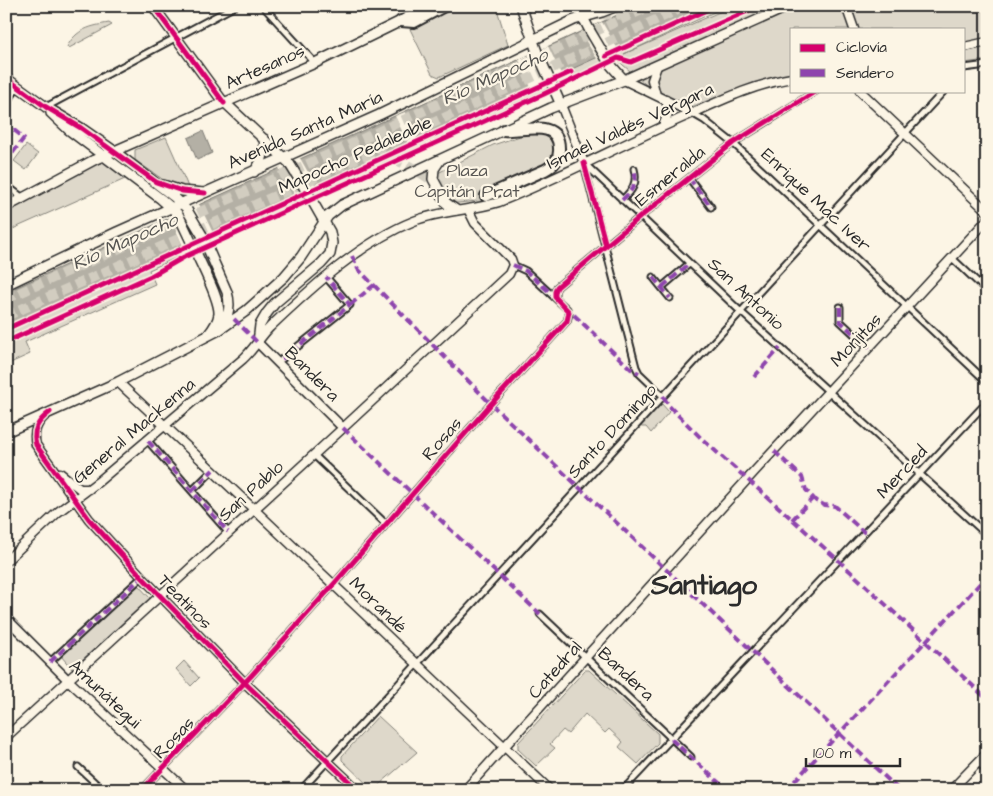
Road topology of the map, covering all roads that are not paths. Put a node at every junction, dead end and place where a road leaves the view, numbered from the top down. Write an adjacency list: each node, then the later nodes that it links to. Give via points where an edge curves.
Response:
1 (153, 6): 14 (main road)
2 (235, 6): 14 (street)
3 (263, 6): 18 (street)
4 (426, 6): 12 (main road, Artesanos)
5 (444, 6): 12 (highway, via 414,22)
6 (521, 6): 15 (main road, San Antonio)
7 (577, 6): 11 (main road, Enrique Mac Iver)
8 (617, 6): 11 (main road, Avenida Santa María)
9 (788, 6): 20 (main road)
10 (846, 6): 13 (main road)
11 (583, 18): 15 (main road, Avenida Santa María); 24 (main road, Enrique Mac Iver, bridge, via 609,63)
12 (401, 21): 18 (main road, Artesanos)
13 (854, 28)
14 (176, 37): 32 (main road); 34 (street)
15 (532, 40): 33 (main road, San Antonio, bridge); 44 (main road, Avenida Santa María)
16 (987, 42): 17 (main road)
17 (966, 47)
18 (314, 63): 32 (main road, Artesanos)
19 (987, 65): 21 (street)
20 (656, 66): 24 (main road); 29 (main road, via 652,80)
21 (966, 68)
22 (6, 78): 25 (main road)
23 (790, 78): 35 (main road, Ismael Valdés Vergara, via 758,86)
24 (624, 80): 29 (main road, Enrique Mac Iver); 33 (main road)
25 (18, 87): 31 (street); 34 (main road)
26 (814, 92): 40 (street, Esmeralda)
27 (861, 92): 38 (main road)
28 (943, 92): 38 (street, Santo Domingo)
29 (656, 96): 30 (main road, Enrique Mac Iver)
30 (666, 100): 35 (main road, Enrique Mac Iver); 36 (main road, via 669,111)
31 (6, 103)
32 (224, 103): 39 (main road); 41 (main road, Artesanos)
33 (561, 105): 37 (main road); 45 (main road, San Antonio)
34 (46, 107): 41 (main road); 42 (main road, via 69,130)
35 (692, 113): 36 (main road, Ismael Valdés Vergara); 40 (street, Enrique Mac Iver)
36 (663, 126): 45 (main road, Ismael Valdés Vergara)
37 (504, 130): 43 (main road); 52 (highway, via 549,130 558,142 558,158 545,170)
38 (905, 134): 61 (main road); 65 (street, Santo Domingo)
39 (264, 139): 44 (main road); 47 (main road, via 264,152)
40 (733, 143): 48 (street, Esmeralda); 65 (street, Enrique Mac Iver)
41 (114, 151): 42 (main road, Artesanos); 49 (main road)
42 (104, 156): 53 (main road, Artesanos); 60 (main road)
43 (440, 159): 59 (main road, via 433,179 446,203); 64 (main road, via 342,205)
44 (288, 161): 47 (main road, Avenida Santa María); 64 (main road, bridge)
45 (584, 163): 54 (street, San Antonio); 58 (main road, Ismael Valdés Vergara, via 514,196); 66 (street)
46 (634, 169): 54 (street, via 634,187)
47 (254, 172): 51 (main road, Avenida Santa María)
48 (689, 178): 57 (street); 62 (street, Esmeralda)
49 (156, 182): 51 (main road, via 182,191); 56 (main road)
50 (6, 185): 53 (street)
51 (205, 193): 56 (main road, Avenida Santa María)
52 (486, 196)
53 (23, 198): 55 (main road, Artesanos)
54 (622, 200): 62 (street, San Antonio)
55 (6, 207)
56 (184, 207): 60 (main road, Avenida Santa María); 80 (main road, bridge, via 197,225 230,301 228,316)
57 (711, 207)
58 (468, 209): 59 (main road, Ismael Valdés Vergara); 69 (main road, via 475,223)
59 (456, 210): 70 (main road, Ismael Valdés Vergara, via 425,217 393,231 362,249)
60 (175, 211): 72 (main road, Avenida Santa María); 81 (main road, bridge, via 219,310 217,322)
61 (987, 211)
62 (640, 218): 66 (street, Esmeralda); 68 (street, San Antonio)
63 (987, 220): 67 (main road, Monjitas)
64 (324, 221): 80 (main road, via 284,277); 82 (main road, via 331,238 329,256 271,308 262,322)
65 (820, 226): 78 (street, Enrique Mac Iver); 79 (street, Santo Domingo)
66 (606, 246): 75 (street, Esmeralda, via 557,287); 88 (street, via 639,373)
67 (952, 258): 74 (street); 78 (main road, Monjitas)
68 (689, 264): 73 (street); 79 (street, San Antonio)
69 (513, 265): 75 (street, via 526,271); 92 (main road, San Pablo, via 507,276)
70 (326, 277): 82 (main road, Ismael Valdés Vergara, via 270,327); 84 (street, via 350,305)
71 (654, 277): 73 (street)
72 (6, 285)
73 (662, 287): 76 (street)
74 (987, 291)
75 (555, 297): 103 (street, Rosas, via 569,312 567,321)
76 (670, 298)
77 (840, 307): 83 (street, via 840,321)
78 (907, 307): 83 (main road, Monjitas); 86 (street, Enrique Mac Iver)
79 (741, 312): 87 (street, San Antonio); 88 (street, Santo Domingo)
80 (219, 330): 81 (main road)
81 (204, 339): 85 (main road)
82 (258, 343): 91 (main road, General Mackenna); 92 (main road, Bandera)
83 (869, 348): 87 (main road, Monjitas)
84 (282, 360)
85 (118, 382): 90 (main road); 91 (main road, Morandé)
86 (987, 382)
87 (828, 392): 98 (street, San Antonio); 107 (main road, Monjitas)
88 (663, 396): 115 (street, Santo Domingo)
89 (987, 402): 98 (street, Merced)
90 (50, 412): 93 (main road); 96 (main road, Teatinos, via 38,424 35,438 38,449)
91 (165, 426): 94 (main road, General Mackenna); 97 (main road, Morandé)
92 (344, 428): 95 (main road, San Pablo)
93 (6, 432)
94 (148, 441): 99 (main road, General Mackenna); 100 (street)
95 (314, 455): 102 (main road, San Pablo); 103 (street)
96 (53, 467): 99 (main road, via 80,489); 101 (main road, Teatinos)
97 (213, 470): 100 (street); 102 (main road, Morandé)
98 (920, 474): 105 (street, San Antonio); 119 (street, Merced)
99 (90, 489): 101 (main road, General Mackenna)
100 (192, 491): 104 (street)
101 (75, 499): 106 (main road, General Mackenna); 108 (main road, Teatinos, via 94,525)
102 (254, 509): 104 (main road, San Pablo); 109 (main road, Morandé)
103 (386, 524): 109 (street, Rosas)
104 (228, 532): 110 (main road, San Pablo)
105 (987, 535)
106 (6, 561)
107 (666, 570): 113 (main road, Catedral)
108 (142, 577): 110 (main road, Teatinos); 114 (street)
109 (334, 584): 115 (main road, Morandé); 117 (street, Rosas)
110 (159, 596): 116 (main road, San Pablo); 117 (main road, Teatinos)
111 (540, 614): 113 (street, Bandera)
112 (6, 618): 114 (main road, Amunátegui)
113 (586, 658): 119 (street, Bandera); 120 (main road, Catedral)
114 (50, 662): 116 (main road, Amunátegui)
115 (416, 662): 120 (main road, Morandé); 123 (street, Santo Domingo)
116 (68, 680): 118 (main road, San Pablo); 126 (main road, Amunátegui)
117 (245, 683): 123 (main road, Teatinos); 126 (street, Rosas)
118 (6, 737)
119 (671, 738): 122 (street, Bandera); 137 (street, Merced)
120 (504, 747): 135 (main road, Catedral); 136 (main road, Morandé)
121 (987, 753): 124 (main road)
122 (691, 756)
123 (327, 760): 133 (street, Santo Domingo); 134 (main road, Teatinos)
124 (978, 762): 127 (street); 138 (main road)
125 (78, 767): 130 (street)
126 (163, 768): 131 (street, Rosas); 132 (main road, Amunátegui)
127 (987, 770)
128 (6, 786): 129 (main road)
129 (10, 790)
130 (102, 790)
131 (142, 790)
132 (186, 790)
133 (300, 790)
134 (358, 790)
135 (465, 790)
136 (550, 790)
137 (624, 790)
138 (951, 790)

